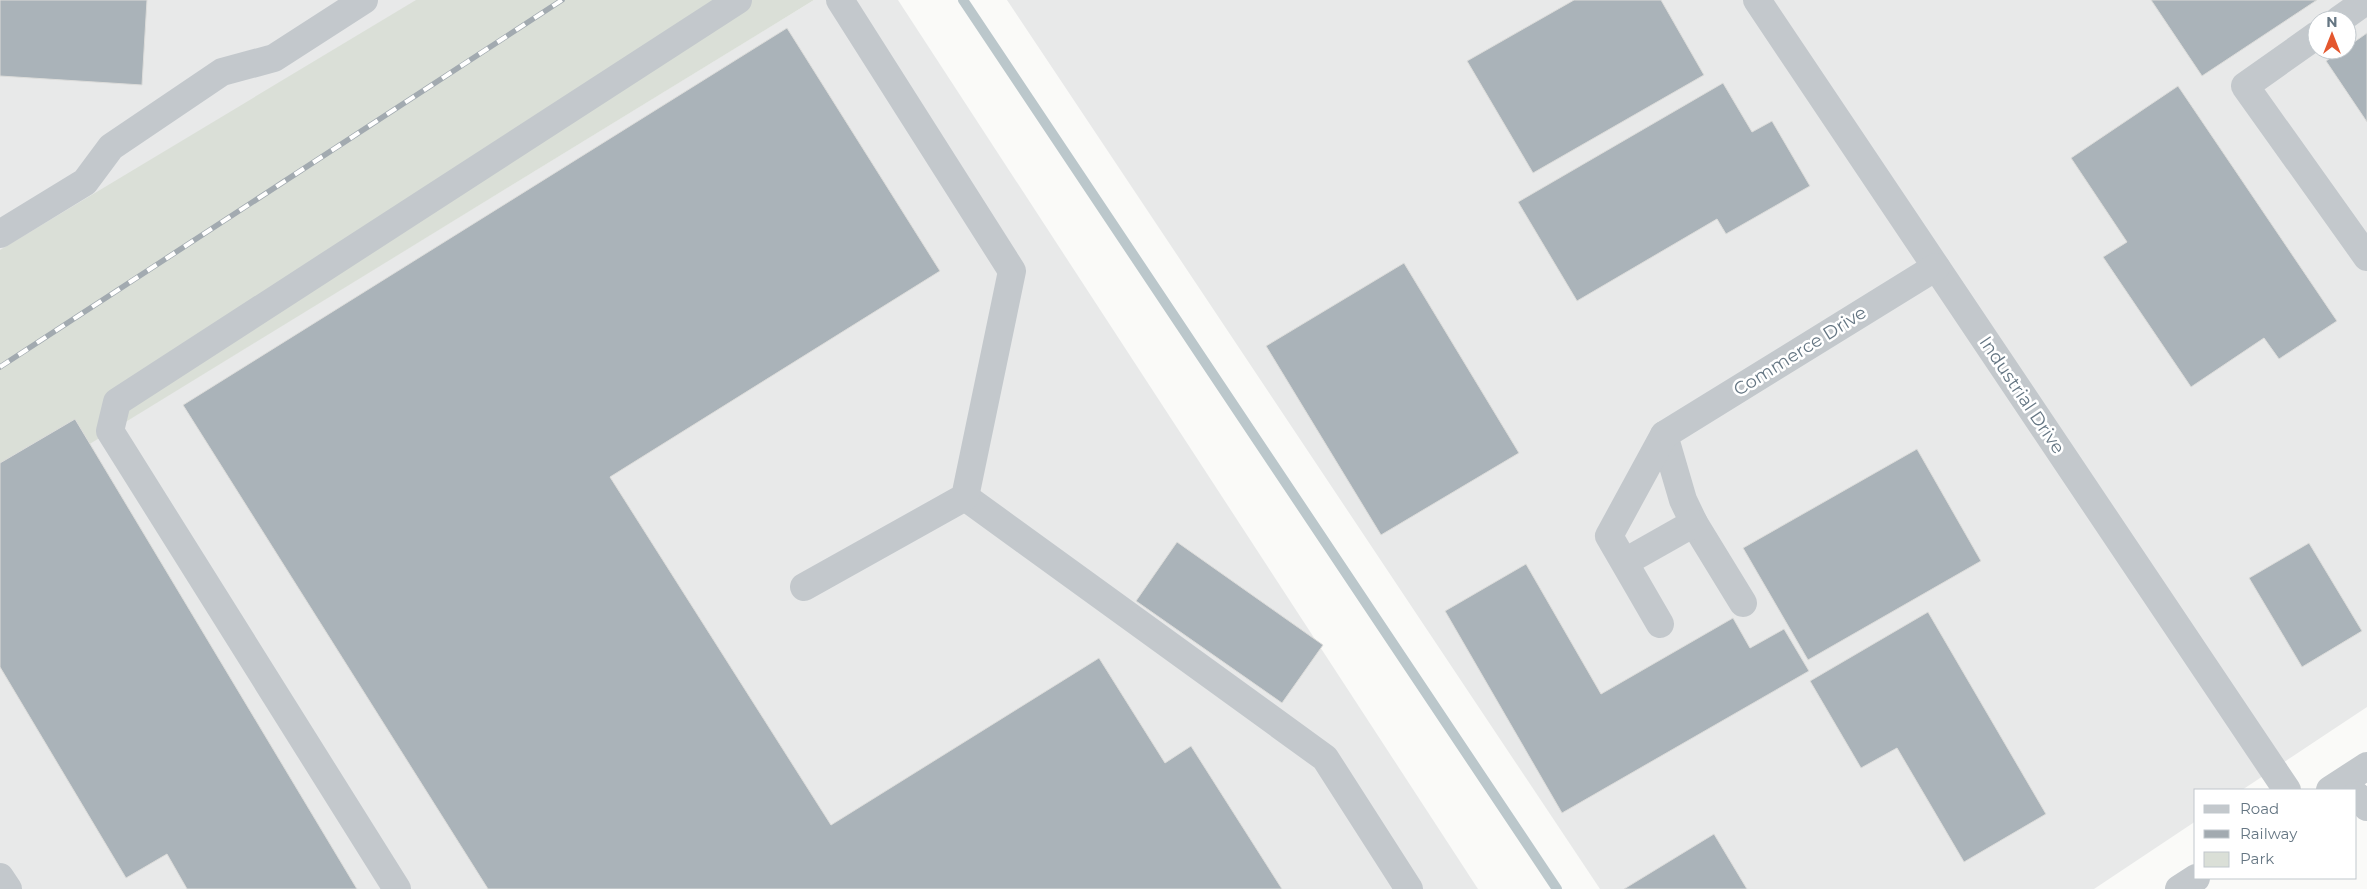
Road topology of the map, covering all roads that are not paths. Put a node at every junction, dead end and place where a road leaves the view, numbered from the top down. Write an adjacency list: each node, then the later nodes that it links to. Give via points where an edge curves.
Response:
1 (364, 0): 8 (street, via 274,58 222,72 111,147 84,182)
2 (738, 0): 26 (street, via 117,402 110,431)
3 (840, 0): 12 (street, via 1012,271)
4 (1757, 0): 10 (street, Industrial Drive)
5 (2367, 0): 6 (street)
6 (2353, 10)
7 (2307, 42): 9 (street, via 2246,86)
8 (0, 234)
9 (2367, 257)
10 (1936, 267): 11 (street, Commerce Drive); 19 (street, Industrial Drive)
11 (1664, 436): 13 (street, via 1683,500); 14 (street, via 1609,536)
12 (965, 497): 15 (street); 27 (street, via 1325,758)
13 (1694, 524): 14 (street); 16 (street)
14 (1625, 562): 17 (street)
15 (804, 587)
16 (1744, 603)
17 (1660, 624)
18 (2367, 766): 20 (street)
19 (2286, 789)
20 (2345, 789)
21 (2357, 799): 22 (street)
22 (2367, 807)
23 (0, 877): 25 (street)
24 (2194, 879): 28 (street)
25 (8, 889)
26 (397, 889)
27 (1409, 889)
28 (2179, 889)

